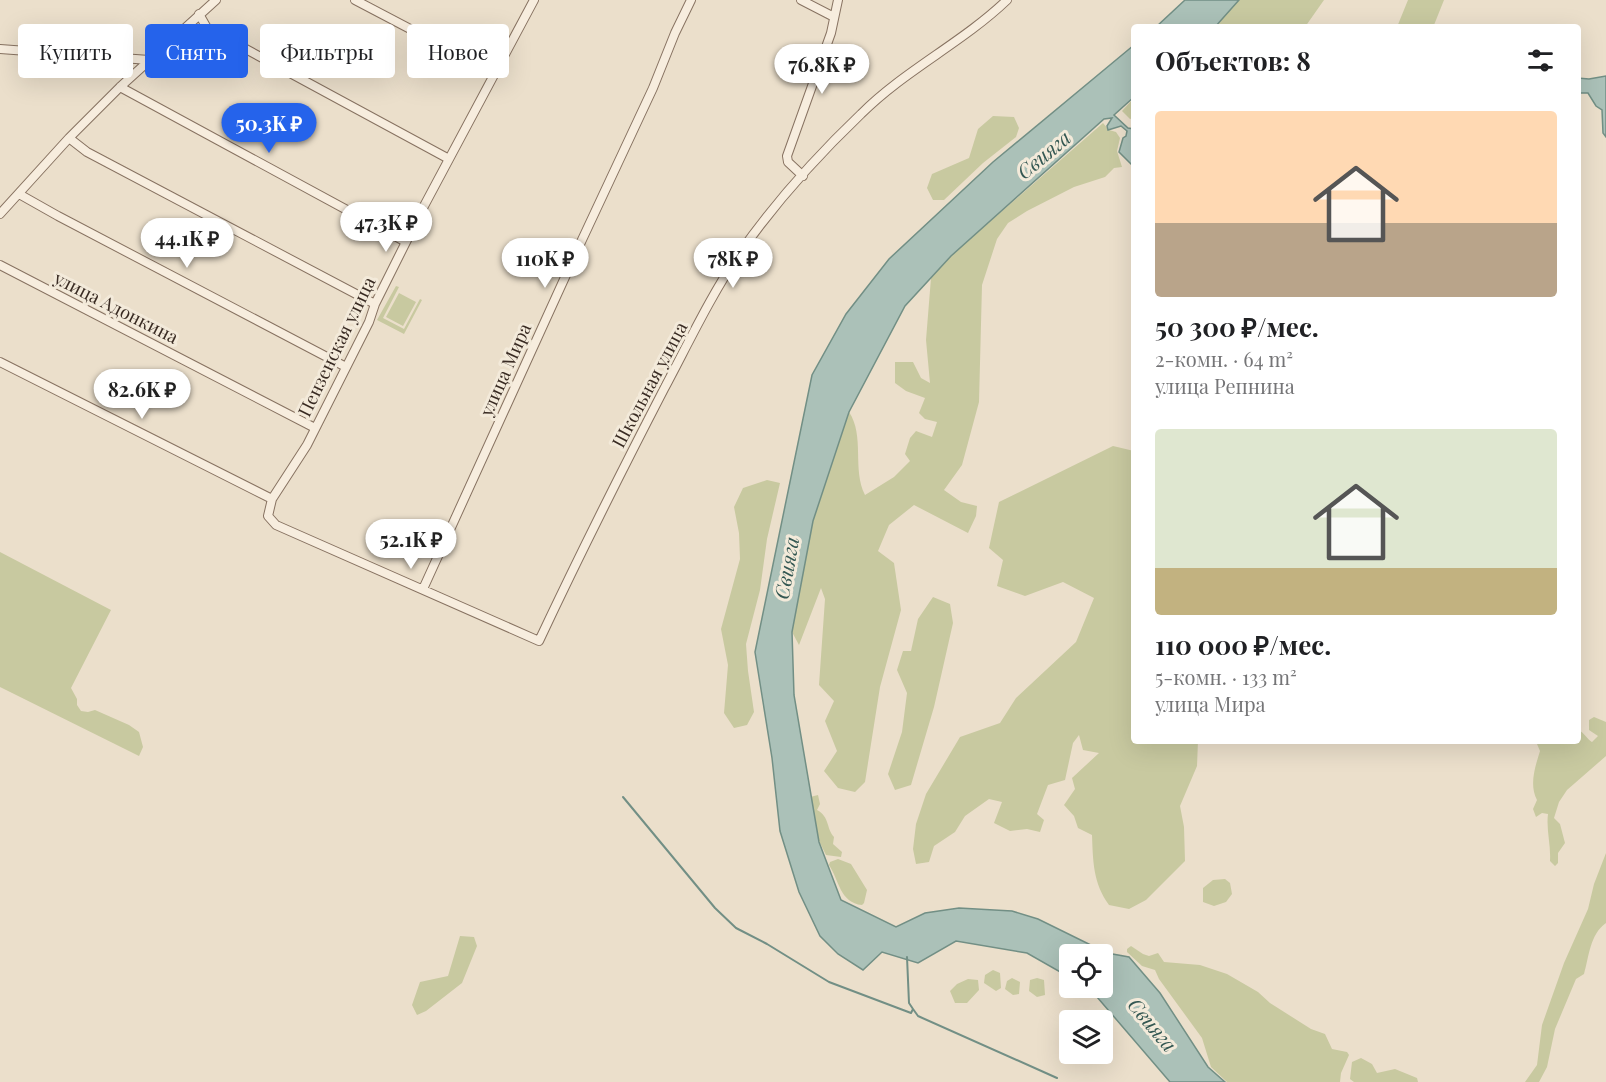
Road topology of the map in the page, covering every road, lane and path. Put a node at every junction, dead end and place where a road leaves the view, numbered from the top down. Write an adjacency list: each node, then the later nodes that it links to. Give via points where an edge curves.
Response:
1 (216, 0): 8 (street)
2 (355, 0): 11 (street)
3 (534, 0): 12 (street, Пензенская улица)
4 (691, 0): 30 (street, улица Мира)
5 (801, 0): 9 (street)
6 (838, 0): 9 (street)
7 (1007, 0): 20 (street, Школьная улица, via 891,87 861,113)
8 (199, 15): 10 (street); 19 (street, via 207,28)
9 (834, 17): 20 (street, via 787,156)
10 (189, 24)
11 (407, 27)
12 (509, 46)
13 (0, 49): 14 (street)
14 (145, 60)
15 (145, 64): 17 (street)
16 (491, 78): 19 (street, Пензенская улица)
17 (120, 87): 18 (street); 23 (street)
18 (69, 138): 21 (street); 25 (street, via 87,152)
19 (449, 159): 23 (street, Пензенская улица)
20 (803, 176): 30 (street, Школьная улица, via 754,234 718,287 607,498 539,640)
21 (19, 194): 22 (street); 27 (street)
22 (0, 213)
23 (406, 242): 25 (street, Пензенская улица)
24 (0, 265): 28 (street, улица Адонкина)
25 (375, 304): 27 (street, Пензенская улица)
26 (0, 362): 29 (street)
27 (346, 367): 28 (street, Пензенская улица)
28 (315, 428): 29 (street, Пензенская улица)
29 (272, 499): 30 (street, Пензенская улица, via 268,516 276,525)
30 (423, 589)

